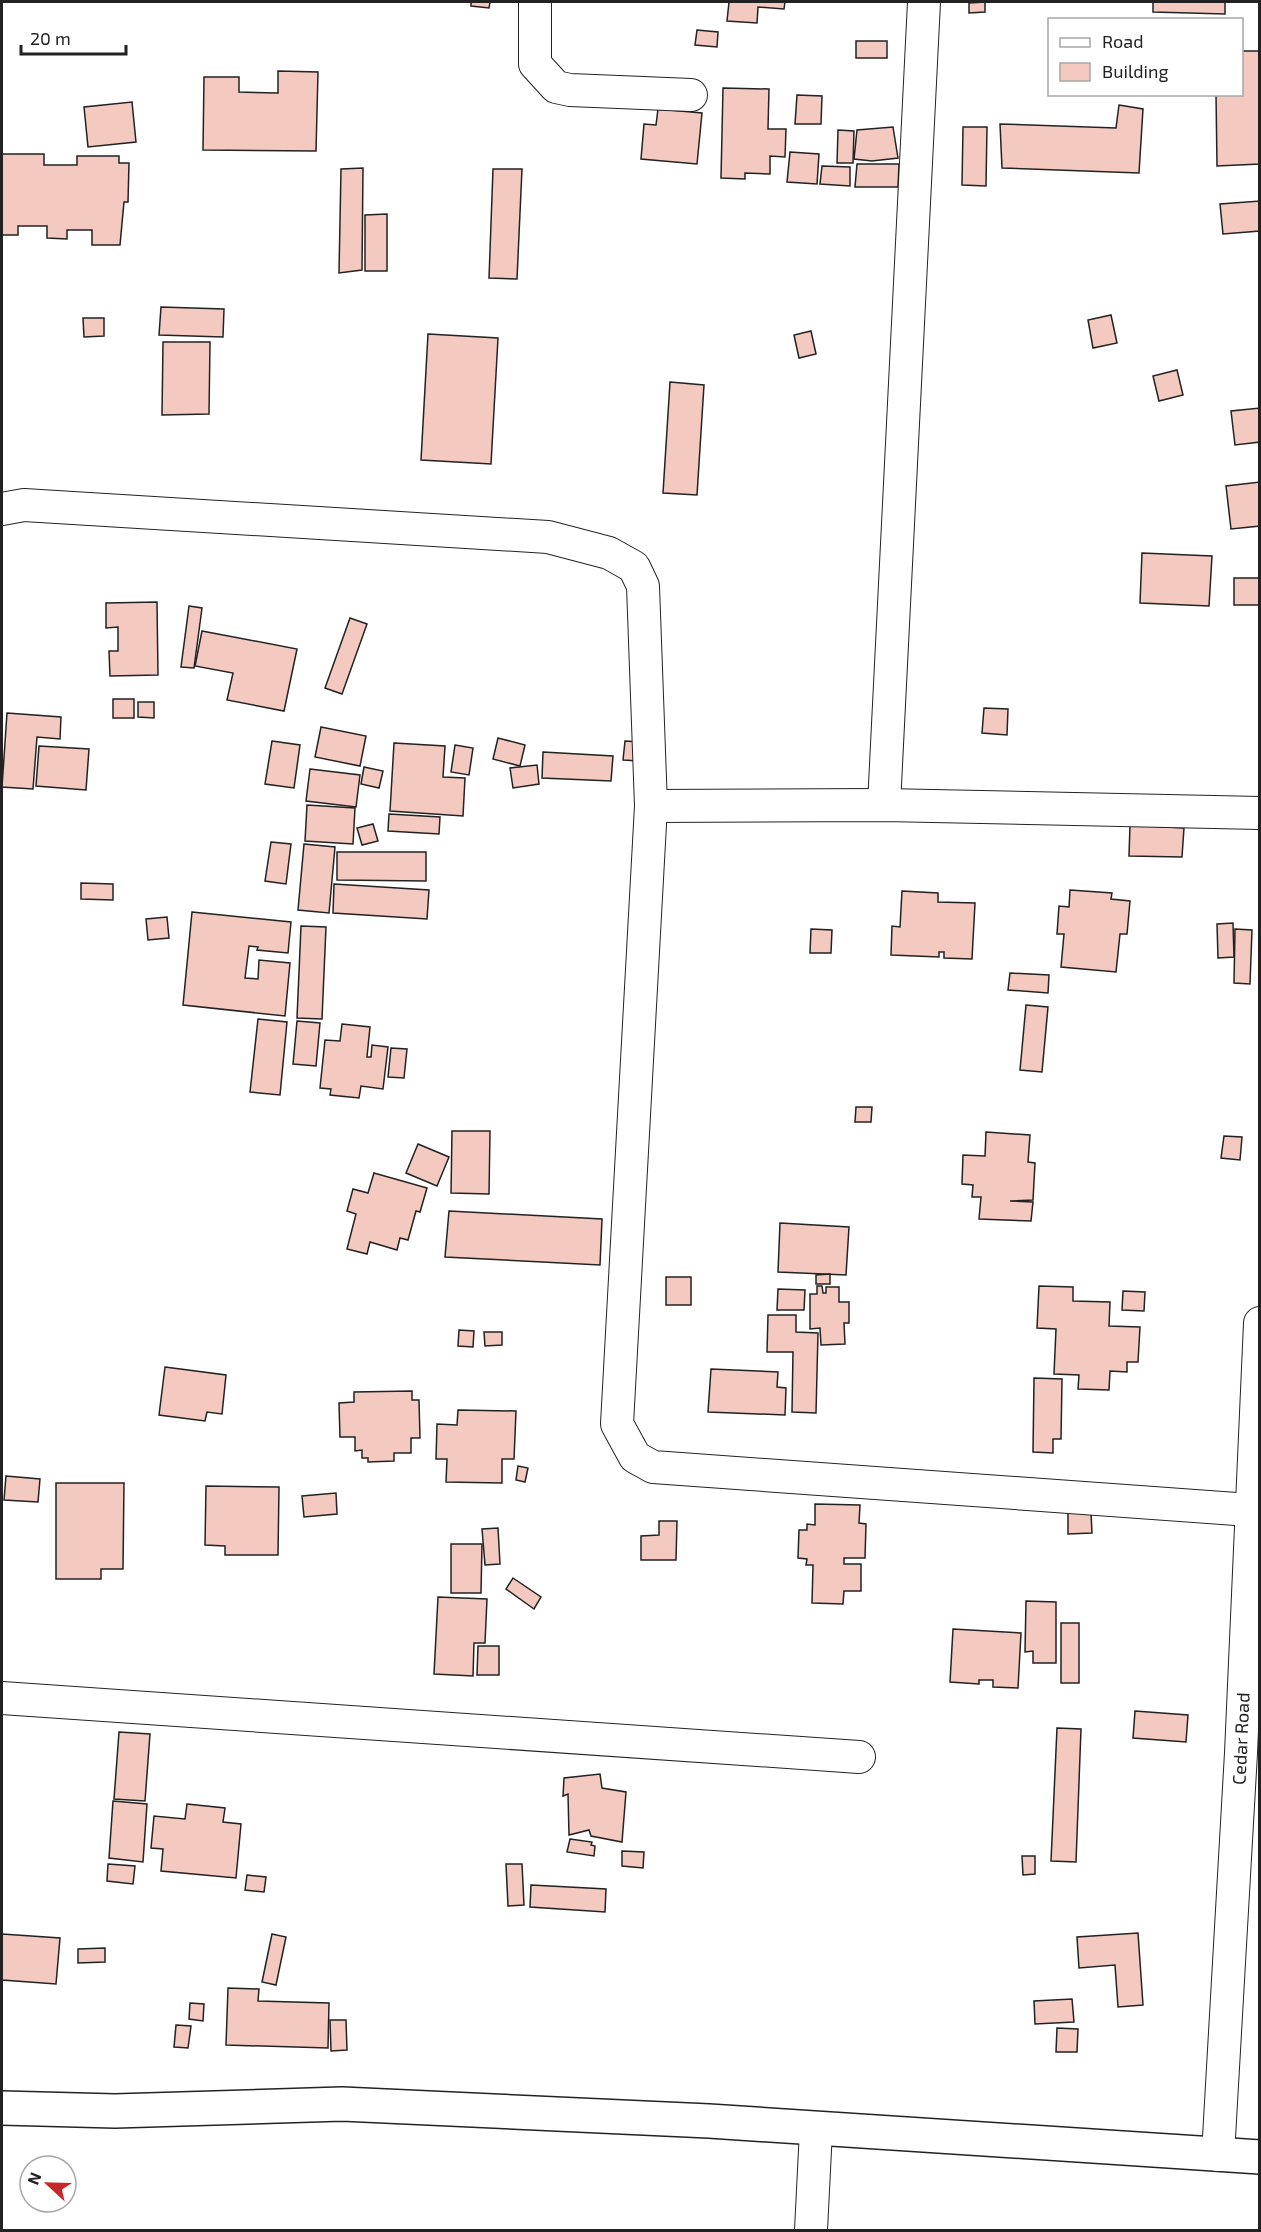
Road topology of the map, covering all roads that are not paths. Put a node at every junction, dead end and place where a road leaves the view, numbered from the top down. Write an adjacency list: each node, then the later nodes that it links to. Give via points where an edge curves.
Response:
1 (535, 2): 3 (street, via 535,64 556,87)
2 (924, 2): 5 (street)
3 (691, 96)
4 (2, 509): 6 (street, via 24,505 548,537 609,553 634,567 643,586)
5 (884, 805): 6 (street); 7 (street)
6 (651, 806): 9 (street, via 617,1424 635,1457 653,1467)
7 (1260, 813)
8 (1260, 1323): 9 (street, Cedar Road)
9 (1250, 1510): 11 (street, Cedar Road)
10 (2, 1698): 12 (street)
11 (1250, 1754): 15 (street, Cedar Road)
12 (859, 1757)
13 (2, 2108): 14 (street, via 115,2112 342,2104 709,2121)
14 (816, 2130): 15 (street); 17 (street)
15 (1218, 2155): 16 (street)
16 (1260, 2157)
17 (811, 2230)

